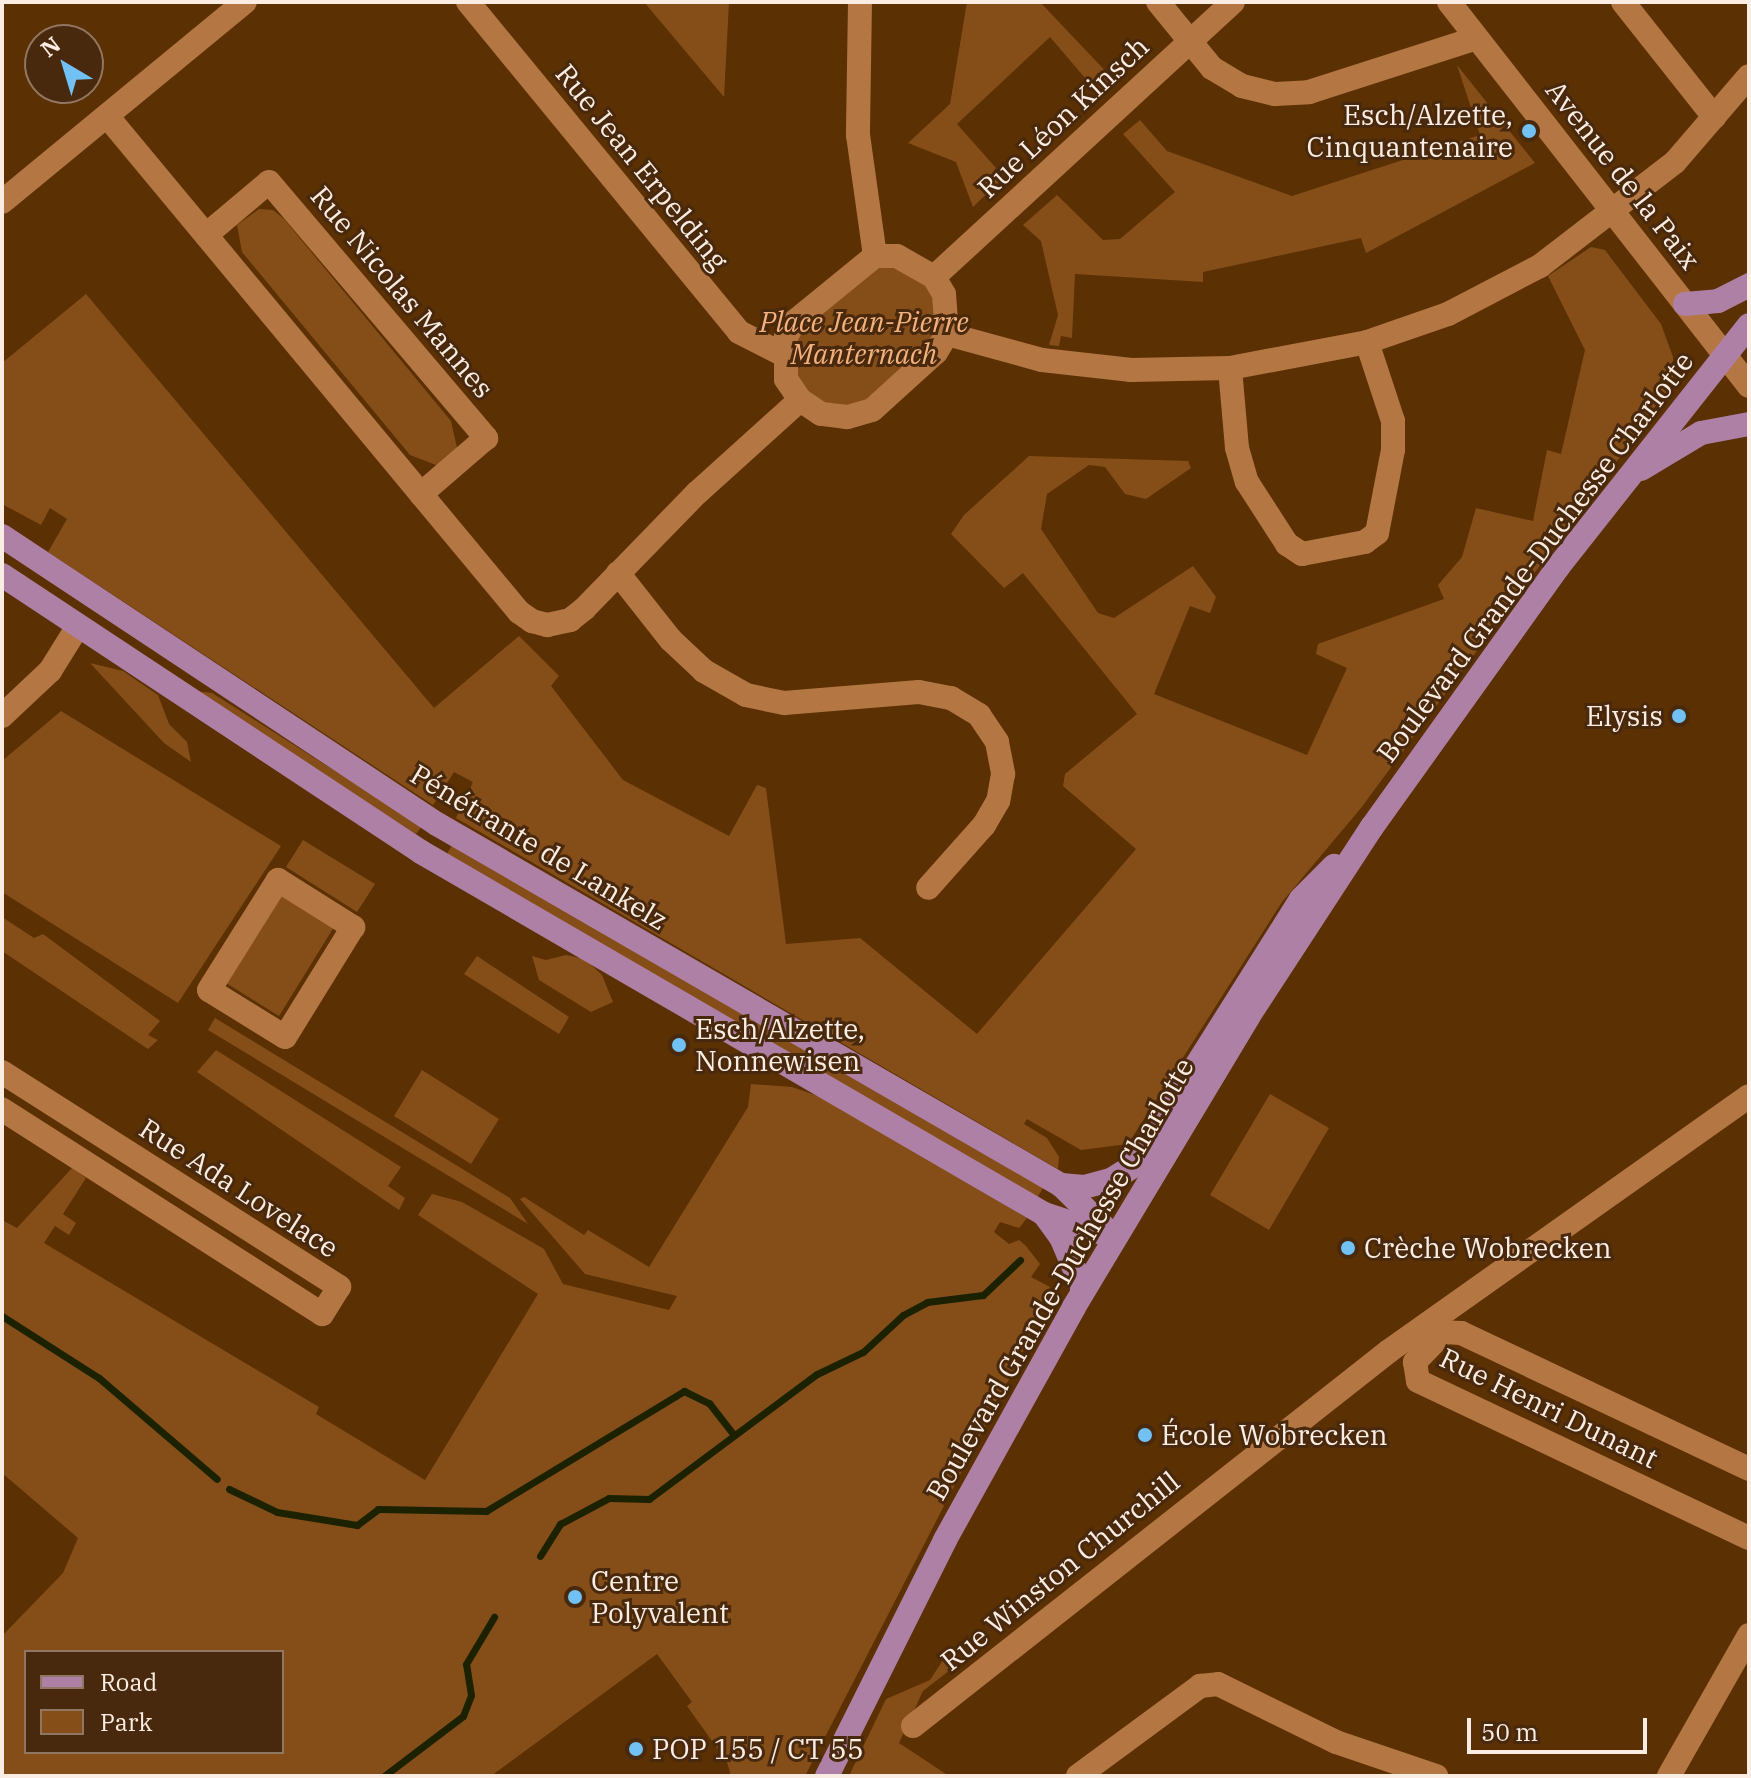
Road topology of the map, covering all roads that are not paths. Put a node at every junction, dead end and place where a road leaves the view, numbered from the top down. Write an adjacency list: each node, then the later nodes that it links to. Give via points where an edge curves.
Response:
1 (245, 2): 11 (street)
2 (468, 2): 23 (street, Rue Jean Erpelding, via 739,332)
3 (860, 2): 16 (street, via 858,135)
4 (1158, 2): 9 (street)
5 (1233, 2): 9 (street, Rue Léon Kinsch)
6 (1449, 2): 8 (street, Avenue de la Paix)
7 (1623, 2): 12 (street)
8 (1477, 38): 9 (street, via 1309,92 1275,94 1242,86 1212,68); 14 (street, Avenue de la Paix)
9 (1189, 42): 17 (street, Rue Léon Kinsch)
10 (1749, 76): 12 (street)
11 (107, 116): 13 (street); 15 (street)
12 (1714, 117): 14 (street, via 1675,162)
13 (2, 202)
14 (1613, 212): 19 (street, Avenue de la Paix); 22 (street, via 1540,266 1448,314)
15 (206, 235): 30 (street); 30 (street, Rue Nicolas Mannes, via 269,182 486,438)
16 (875, 256): 17 (street, via 897,256); 23 (street, via 794,322)
17 (934, 277): 21 (street, via 944,294)
18 (1749, 285): 19 (main road, via 1718,301)
19 (1685, 304): 24 (street, Avenue de la Paix)
20 (1749, 325): 24 (main road, Boulevard Grande-Duchesse Charlotte)
21 (947, 334): 25 (street, via 1072,363 1131,370); 27 (street, via 936,352 872,410 834,416)
22 (1367, 342): 25 (street); 25 (street, via 1393,421 1393,450 1377,533 1365,542 1302,554 1287,544 1247,482 1237,448)
23 (782, 354): 27 (street, via 786,379)
24 (1724, 354): 26 (street, Avenue de la Paix); 29 (main road, Boulevard Grande-Duchesse Charlotte)
25 (1230, 368)
26 (1749, 386)
27 (800, 400): 32 (street)
28 (1749, 424): 29 (main road, via 1701,433)
29 (1629, 476): 36 (main road, Boulevard Grande-Duchesse Charlotte)
30 (421, 494): 32 (street, via 532,621 547,625 570,620)
31 (2, 536): 34 (main road, Pénétrante de Lankelz)
32 (618, 573): 37 (street, via 671,640 704,671 746,695 784,703 919,692 951,698 979,715 997,742 1003,774 998,801 984,825)
33 (2, 575): 34 (main road, Pénétrante de Lankelz)
34 (86, 613): 35 (street, via 50,671); 42 (main road, Pénétrante de Lankelz, via 221,684 437,824); 43 (main road, Pénétrante de Lankelz, via 421,852)
35 (2, 716)
36 (1372, 827): 42 (main road, Boulevard Grande-Duchesse Charlotte, via 1301,899 1133,1166 1097,1184); 44 (main road, Boulevard Grande-Duchesse Charlotte)
37 (928, 888)
38 (353, 927): 38 (street, via 285,1037 209,990 278,880)
39 (2, 1072): 41 (street, Rue Ada Lovelace, via 339,1287 322,1314)
40 (1746, 1104): 49 (street, Rue Winston Churchill, via 1389,1351)
41 (2, 1109)
42 (1061, 1185): 44 (main road, Pénétrante de Lankelz)
43 (1044, 1214): 44 (main road, Pénétrante de Lankelz); 45 (main road, Pénétrante de Lankelz, via 1074,1263)
44 (1114, 1237): 45 (main road, Boulevard Grande-Duchesse Charlotte)
45 (1083, 1289): 51 (main road, Boulevard Grande-Duchesse Charlotte, via 945,1540)
46 (1749, 1469): 47 (street, Rue Henri Dunant, via 1461,1333 1444,1332 1415,1362 1418,1381)
47 (1749, 1538)
48 (1749, 1635): 50 (street)
49 (913, 1726)
50 (1688, 1735): 54 (street); 55 (street)
51 (827, 1776)
52 (1078, 1776): 53 (street, via 1200,1686 1218,1684 1336,1742)
53 (1436, 1776)
54 (1653, 1776)
55 (1669, 1776)

